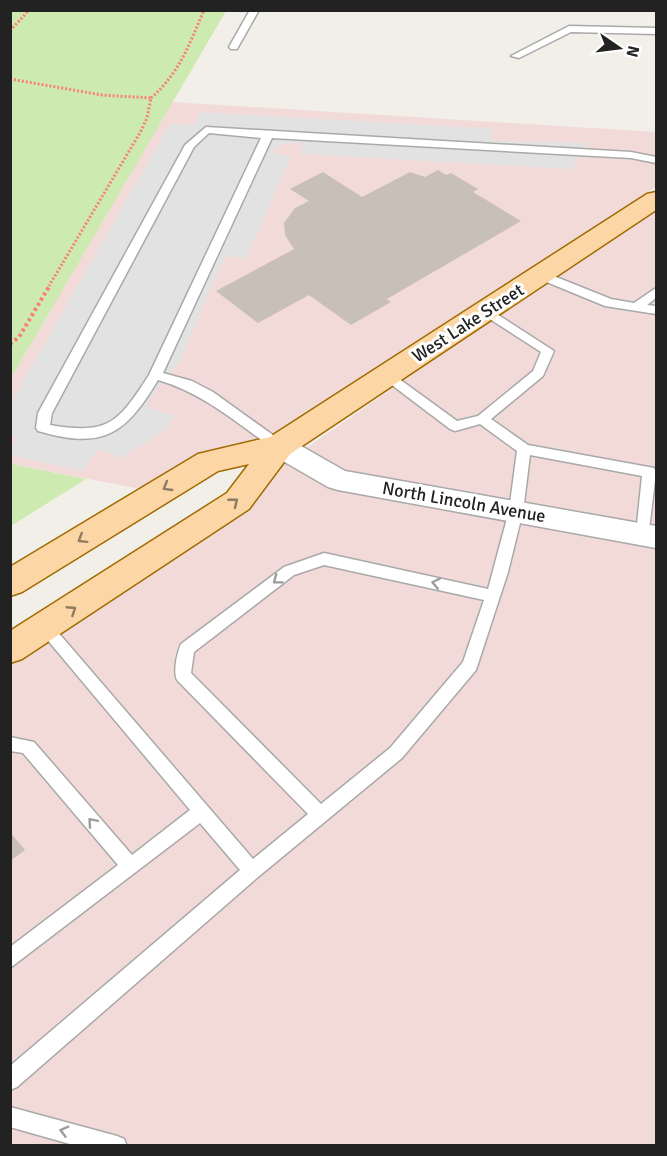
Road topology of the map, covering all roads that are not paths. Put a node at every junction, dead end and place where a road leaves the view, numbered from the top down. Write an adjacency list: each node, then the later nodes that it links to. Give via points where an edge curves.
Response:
1 (255, 10): 3 (lane)
2 (657, 31): 4 (lane, via 569,29)
3 (234, 47)
4 (516, 56)
5 (268, 135): 6 (lane, via 631,154); 13 (lane); 13 (lane, via 206,130 190,145 45,413 43,428 76,435 101,434 125,420)
6 (657, 160)
7 (657, 199): 8 (main road, West Lake Street)
8 (541, 275): 10 (lane, via 609,303); 12 (main road, West Lake Street)
9 (657, 292): 10 (lane)
10 (636, 307): 11 (lane)
11 (657, 310)
12 (486, 311): 14 (main road, West Lake Street); 15 (lane, via 548,351 538,373)
13 (155, 375): 16 (lane, via 208,394)
14 (386, 376): 15 (lane, via 455,426); 16 (main road, West Lake Street)
15 (482, 419): 17 (lane)
16 (279, 446): 18 (street, North Lincoln Avenue, via 338,480); 20 (main road, West Lake Street, one-way to 20, via 209,462); 22 (main road, West Lake Street, one-way to 16, via 238,501)
17 (524, 449): 18 (lane); 19 (lane, via 649,472)
18 (516, 511): 19 (street, North Lincoln Avenue); 21 (lane)
19 (650, 536)
20 (10, 583)
21 (493, 596): 26 (lane, via 470,665 396,753); 26 (lane, one-way to 26, via 324,559 289,571 187,649 183,675)
22 (45, 627): 23 (main road, West Lake Street); 25 (lane)
23 (10, 649)
24 (10, 744): 27 (lane, one-way to 24, via 28,747)
25 (200, 813): 27 (lane); 28 (lane)
26 (320, 815): 28 (lane)
27 (130, 866): 29 (lane)
28 (252, 871): 30 (lane)
29 (10, 959)
30 (10, 1080)
31 (10, 1117): 32 (lane, one-way to 31)
32 (117, 1146)

